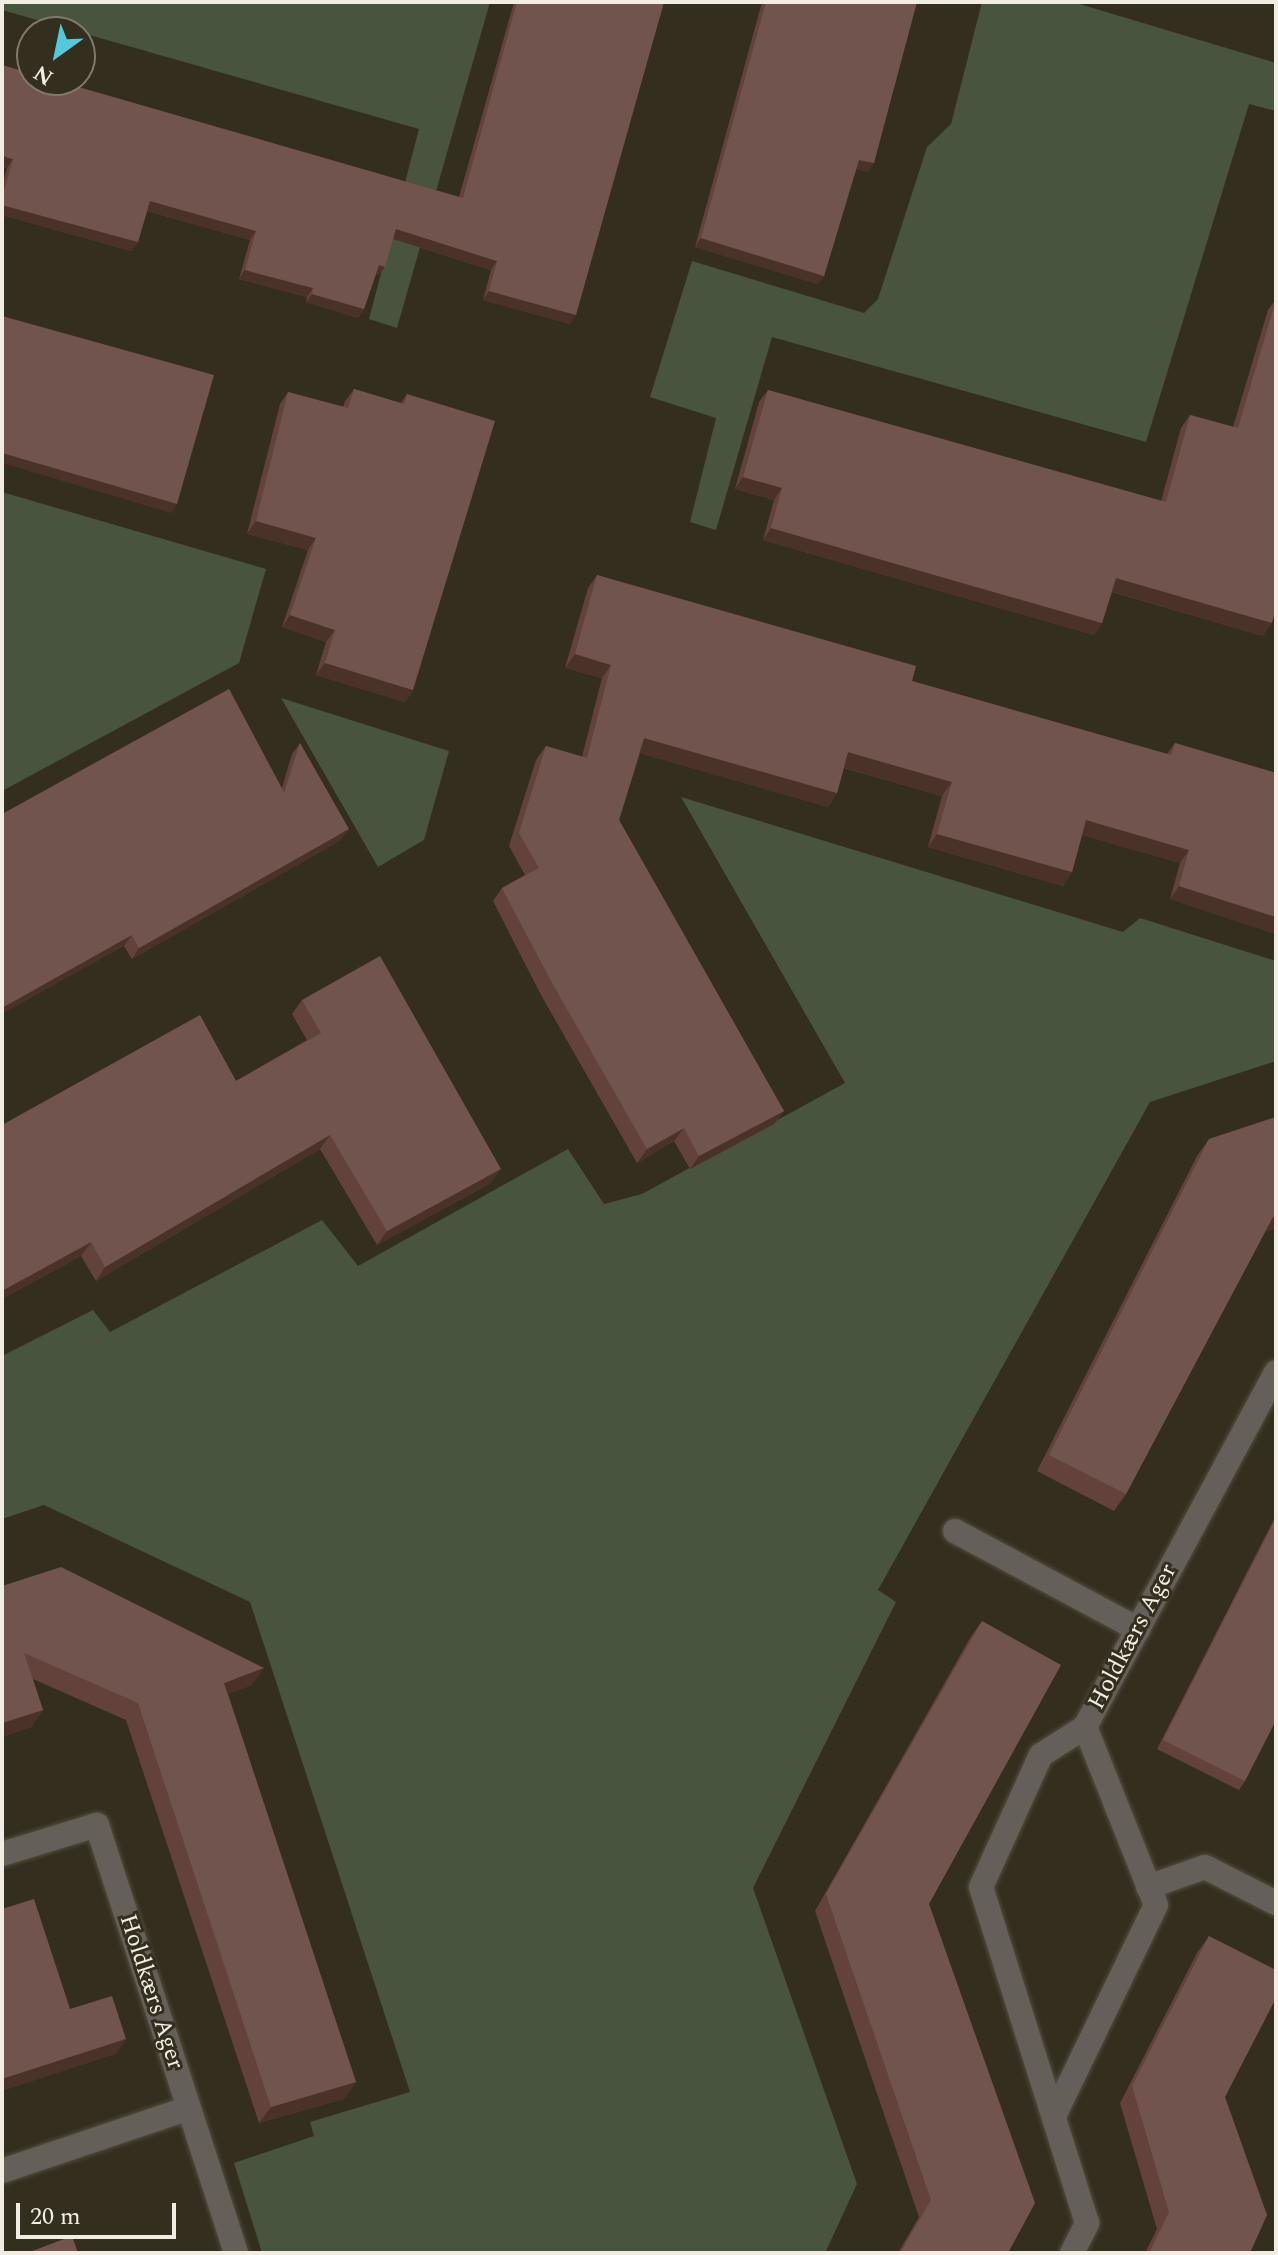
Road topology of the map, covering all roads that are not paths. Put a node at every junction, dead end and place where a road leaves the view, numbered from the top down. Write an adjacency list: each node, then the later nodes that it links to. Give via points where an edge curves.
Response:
1 (1276, 1372): 3 (street, Holdkærs Ager)
2 (955, 1531): 3 (street)
3 (1138, 1629): 4 (street, Holdkærs Ager)
4 (1085, 1727): 6 (street); 9 (street, Holdkærs Ager, via 1041,1755 981,1887)
5 (2, 1854): 8 (street, Holdkærs Ager, via 97,1825)
6 (1148, 1887): 7 (street, via 1205,1867); 9 (street, via 1156,1905)
7 (1276, 1903)
8 (189, 2108): 10 (street); 11 (street, Holdkærs Ager)
9 (1054, 2116): 12 (street, Holdkærs Ager, via 1087,2223)
10 (2, 2171)
11 (236, 2253)
12 (1072, 2253)

